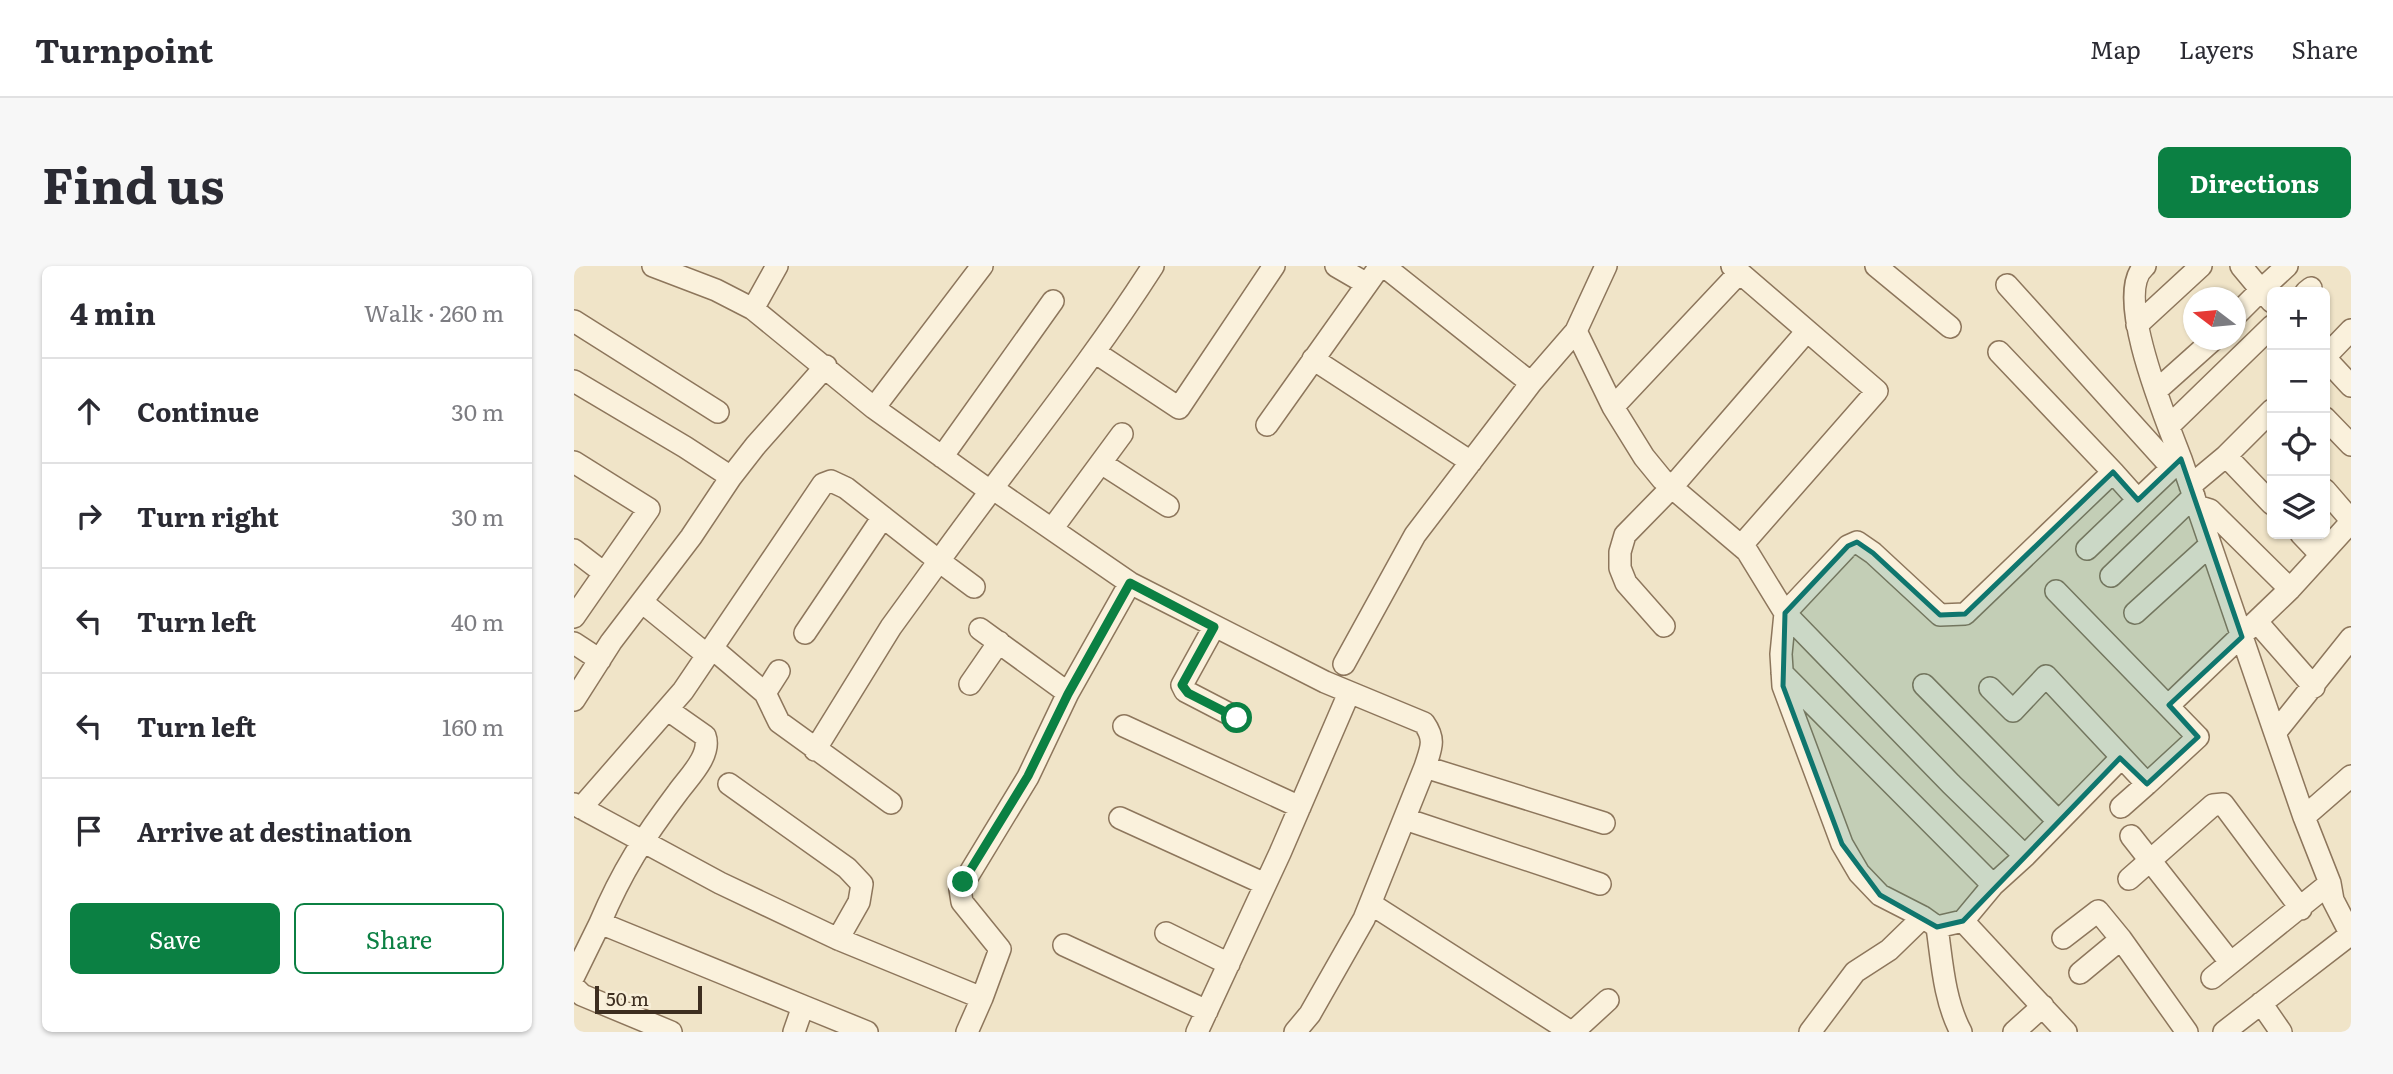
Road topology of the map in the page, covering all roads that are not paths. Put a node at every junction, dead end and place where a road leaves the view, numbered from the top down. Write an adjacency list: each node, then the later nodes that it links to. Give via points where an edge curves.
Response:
1 (653, 266): 20 (street)
2 (777, 266): 20 (street)
3 (982, 266): 41 (street)
4 (1153, 266): 31 (street)
5 (1274, 266): 31 (street, via 1179,408)
6 (1336, 266): 15 (street)
7 (1382, 266): 15 (street); 37 (street)
8 (1606, 266): 26 (street)
9 (1876, 266): 24 (street)
10 (2145, 266): 23 (street, via 2133,293)
11 (2201, 266): 23 (street)
12 (2241, 266): 18 (street)
13 (2287, 266): 17 (street)
14 (1735, 269): 27 (street); 40 (street)
15 (1367, 284): 33 (street)
16 (2007, 285): 54 (street)
17 (2273, 287)
18 (2267, 296): 21 (street)
19 (1053, 301): 50 (street)
20 (753, 309): 35 (street)
21 (2246, 310)
22 (574, 321): 42 (street)
23 (2137, 325): 39 (street)
24 (1950, 327)
25 (2351, 330): 32 (street)
26 (1576, 331): 37 (street); 40 (street)
27 (1807, 331): 57 (street); 69 (street, via 1877,391)
28 (2267, 331): 46 (street)
29 (2202, 350): 39 (street)
30 (1999, 352): 55 (street)
31 (1096, 353): 58 (street)
32 (2330, 353)
33 (1313, 359): 45 (street); 52 (street)
34 (2330, 363): 38 (street)
35 (826, 366): 41 (street); 56 (street)
36 (574, 381): 56 (street)
37 (1531, 383): 52 (street)
38 (2351, 386)
39 (2157, 390): 46 (street)
40 (1613, 407): 57 (street, via 1644,457)
41 (874, 408): 50 (street)
42 (718, 412)
43 (2267, 422): 49 (street)
44 (2330, 423): 48 (street)
45 (1267, 425)
46 (2169, 426): 54 (street)
47 (1122, 434): 53 (street)
48 (2351, 445)
49 (2227, 456): 59 (street); 61 (street)
50 (942, 457): 58 (street)
51 (574, 462): 74 (street, via 649,509)
52 (1471, 462): 94 (street, via 1415,535)
53 (1101, 463): 63 (street); 66 (street)
54 (2176, 464): 59 (street); 62 (street)
55 (2113, 472): 62 (street); 81 (street, via 1965,614 1940,615 1857,542)
56 (731, 477): 80 (street)
57 (1672, 487): 69 (street); 84 (street, via 1625,535 1620,552 1626,583)
58 (991, 489): 66 (street); 73 (street)
59 (2194, 496): 68 (street); 75 (street); 78 (street)
60 (2330, 496): 65 (street)
61 (2267, 499)
62 (2138, 500): 70 (street)
63 (1168, 506)
64 (883, 517): 73 (street); 88 (street); 92 (street, via 846,488 831,481 823,484)
65 (2351, 521): 72 (street)
66 (1052, 529): 76 (street)
67 (2306, 539): 72 (street)
68 (2210, 545): 82 (street); 87 (street)
69 (1741, 546): 81 (street)
70 (2087, 549)
71 (574, 550): 74 (street)
72 (2321, 555): 78 (street)
73 (939, 561): 77 (street); 110 (street, via 891,627)
74 (604, 572): 83 (street)
75 (2111, 576)
76 (1130, 583): 85 (street); 103 (street)
77 (974, 587)
78 (2290, 589): 87 (street)
79 (2056, 591): 105 (street)
80 (642, 602): 92 (street); 93 (street)
81 (1785, 613): 96 (street); 127 (street)
82 (2135, 613)
83 (574, 617)
84 (1664, 626)
85 (1214, 627): 102 (street); 107 (street, via 1182,685 1188,693)
86 (980, 629): 90 (street)
87 (2249, 630): 99 (street); 105 (street); 109 (street)
88 (805, 633)
89 (2351, 638): 99 (street)
90 (999, 642): 97 (street); 103 (street)
91 (574, 643): 93 (street)
92 (709, 652): 101 (street); 106 (street)
93 (600, 660): 104 (street)
94 (1344, 664)
95 (779, 671): 101 (street)
96 (1782, 673): 133 (street); 137 (street, via 1842,844 1858,873 1880,895)
97 (970, 684)
98 (1924, 685): 123 (street)
99 (2314, 687): 109 (street)
100 (1990, 688): 111 (street, via 2013,710 2046,676)
101 (765, 692): 110 (street, via 779,722)
102 (1349, 693): 112 (street, via 1424,723 1432,734); 118 (street)
103 (1068, 694): 151 (street, via 1028,776 960,889 962,902 1000,949)
104 (574, 700)
105 (2169, 705): 115 (street, via 2198,737)
106 (668, 709): 117 (street); 126 (street, via 700,731 707,743 698,765)
107 (1237, 718)
108 (1124, 726): 118 (street)
109 (2275, 733): 120 (street)
110 (815, 750): 116 (street)
111 (2121, 758): 115 (street); 123 (street)
112 (1425, 767): 122 (street); 124 (street)
113 (2351, 776): 120 (street)
114 (729, 784): 142 (street, via 847,868 862,884 859,902)
115 (2147, 784): 119 (street)
116 (891, 803)
117 (578, 806): 126 (street)
118 (1300, 807): 131 (street)
119 (2121, 807)
120 (2304, 817): 130 (street)
121 (1120, 818): 131 (street)
122 (1405, 819): 132 (street); 134 (street)
123 (2058, 821): 127 (street)
124 (1604, 823)
125 (2132, 836): 128 (street)
126 (642, 839): 138 (street); 142 (street, via 720,883)
127 (2025, 856): 133 (street)
128 (2151, 859): 129 (street); 135 (street, via 2213,805 2223,804); 145 (street)
129 (2129, 879)
130 (2330, 883): 135 (street); 140 (street, via 2333,900)
131 (1265, 884): 146 (street)
132 (1600, 884)
133 (1993, 885): 136 (street)
134 (1371, 904): 162 (street, via 1310,1014); 163 (street)
135 (2301, 909): 145 (street)
136 (1963, 921): 137 (street); 155 (street)
137 (1930, 922): 164 (street, via 1855,972); 165 (street)
138 (600, 923): 148 (street); 154 (street)
139 (1166, 933): 146 (street)
140 (2351, 934): 153 (street)
141 (2063, 938): 143 (street, via 2098,911)
142 (838, 939): 151 (street)
143 (2121, 939): 147 (street); 168 (street)
144 (1064, 945): 156 (street)
145 (2230, 962): 149 (street)
146 (1229, 964): 156 (street)
147 (2080, 973)
148 (574, 976)
149 (2211, 978)
150 (574, 988): 157 (street)
151 (982, 998): 160 (street)
152 (1608, 1000): 163 (street)
153 (2261, 1003): 169 (street); 170 (street)
154 (803, 1006): 158 (street); 159 (street)
155 (2043, 1006): 166 (street); 167 (street)
156 (1207, 1011): 161 (street)
157 (671, 1032)
158 (794, 1032)
159 (867, 1032)
160 (967, 1032)
161 (1198, 1032)
162 (1295, 1032)
163 (1572, 1032)
164 (1810, 1032)
165 (1961, 1032)
166 (2014, 1032)
167 (2066, 1032)
168 (2187, 1032)
169 (2224, 1032)
170 (2281, 1032)

